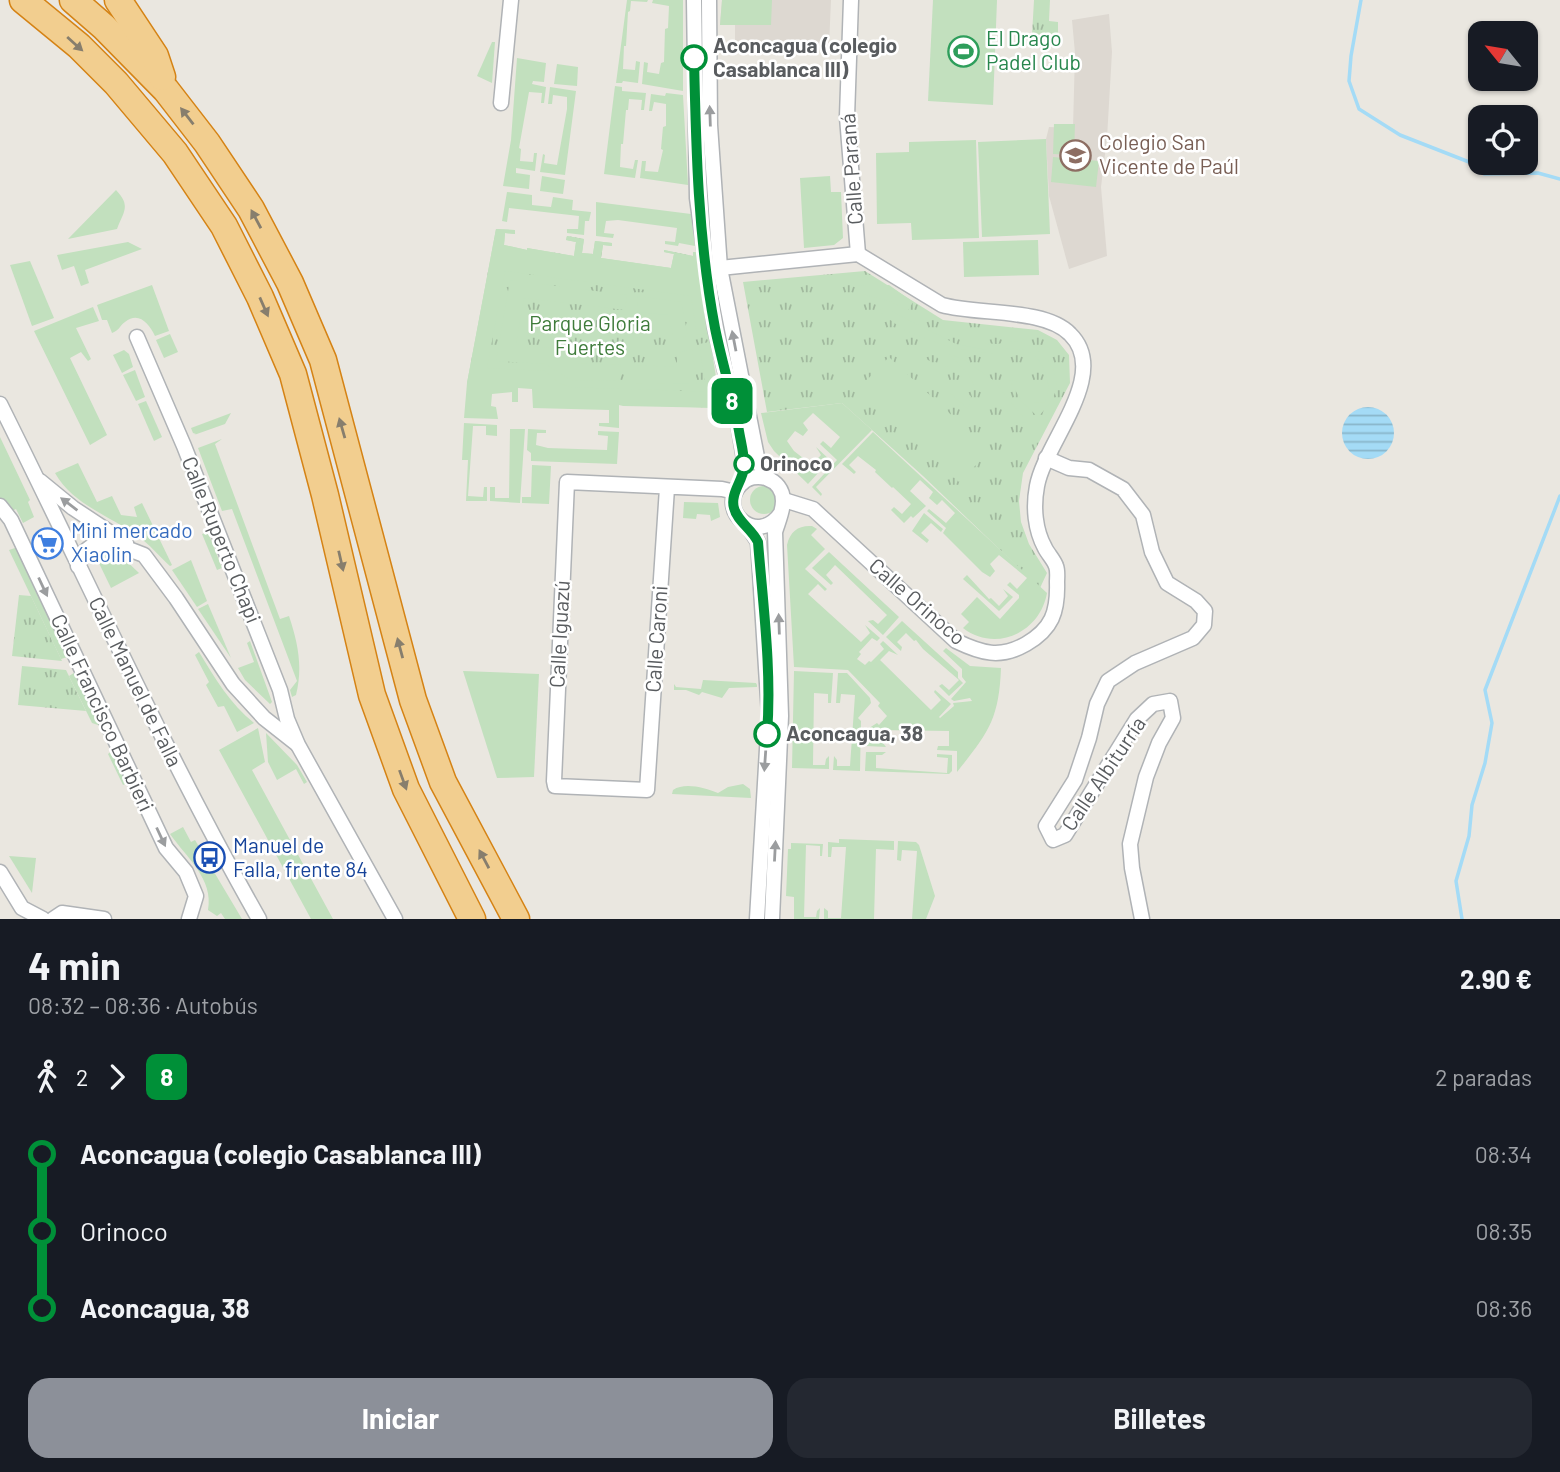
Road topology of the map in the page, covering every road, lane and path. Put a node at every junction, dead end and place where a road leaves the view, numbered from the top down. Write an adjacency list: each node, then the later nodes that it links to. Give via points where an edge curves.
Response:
1 (23, 0): 33 (highway, one-way to 33, via 116,83 175,153 224,226 260,297 293,374 372,695 406,789)
2 (73, 0): 8 (highway)
3 (117, 0): 8 (highway, via 155,56)
4 (511, 0): 9 (street)
5 (694, 0): 18 (street, via 697,198 715,328 745,465)
6 (709, 0): 11 (street, one-way to 6, via 710,125)
7 (851, 0): 10 (street, Calle Paraná, via 847,117)
8 (166, 90): 34 (highway, one-way to 8, via 443,782 413,700 323,360 251,209)
9 (501, 103)
10 (858, 254): 11 (street); 14 (street, Calle Orinoco, via 942,305 1043,318 1070,334 1084,361 1081,389)
11 (720, 268): 15 (street, one-way to 11, via 758,461)
12 (136, 337): 24 (street, Calle Ruperto Chapi, via 184,446)
13 (0, 404): 16 (street, Calle Manuel de Falla)
14 (1046, 458): 20 (street, Calle Orinoco, via 1035,514 1039,537 1056,566 1058,600 1042,635 994,655 956,640 813,509); 37 (street, Calle Albiturría, via 1089,470 1123,489 1143,514 1152,552 1167,583 1205,611 1204,625 1193,638 1135,663 1108,681 1075,779 1046,826 1053,840 1065,835 1137,719 1153,704 1170,701 1173,718 1146,777 1130,844)
15 (768, 478): 18 (street, via 754,477); 20 (street, via 781,491)
16 (36, 479): 22 (street, one-way to 16); 23 (street, Calle Manuel de Falla)
17 (667, 488): 18 (street); 25 (street, Calle Caroni); 25 (street, Calle Iguazú, via 567,482 555,786)
18 (738, 488): 21 (street, via 733,508)
19 (0, 506): 30 (street, Calle Francisco Barbieri, one-way to 30, via 11,520 166,848 186,872 196,896)
20 (782, 506): 21 (street, via 770,524); 36 (street, one-way to 20, via 781,716 775,532)
21 (747, 525): 35 (street, one-way to 35, via 758,542 769,715)
22 (144, 555): 23 (street, via 113,543 93,545); 24 (street, via 233,684 264,718)
23 (78, 566): 31 (street, Calle Manuel de Falla, via 212,837)
24 (298, 745): 32 (street)
25 (647, 790)
26 (0, 872): 27 (street, via 22,908)
27 (43, 919)
28 (53, 919): 29 (street, via 62,914)
29 (104, 919)
30 (189, 919)
31 (259, 919)
32 (395, 919)
33 (472, 919)
34 (516, 919)
35 (757, 919)
36 (772, 919)
37 (1142, 919)

